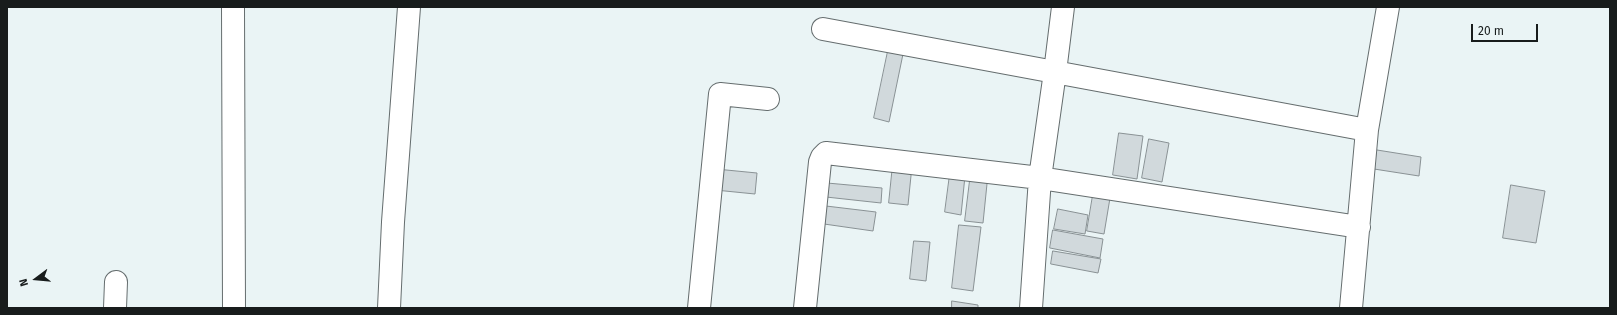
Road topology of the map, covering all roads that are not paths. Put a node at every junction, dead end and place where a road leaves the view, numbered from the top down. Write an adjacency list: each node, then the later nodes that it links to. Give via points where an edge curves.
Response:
1 (233, 7): 13 (street)
2 (409, 7): 14 (street, via 393,222)
3 (1063, 7): 6 (street)
4 (1388, 7): 8 (street)
5 (823, 30): 6 (street)
6 (1055, 72): 8 (street); 9 (street)
7 (768, 99): 15 (street, via 720,94)
8 (1367, 130): 10 (street)
9 (1040, 178): 10 (street); 16 (street, via 826,153 820,162); 17 (street)
10 (1360, 227): 18 (street)
11 (116, 282): 12 (street)
12 (115, 308)
13 (234, 308)
14 (390, 308)
15 (699, 308)
16 (805, 308)
17 (1031, 308)
18 (1351, 308)

